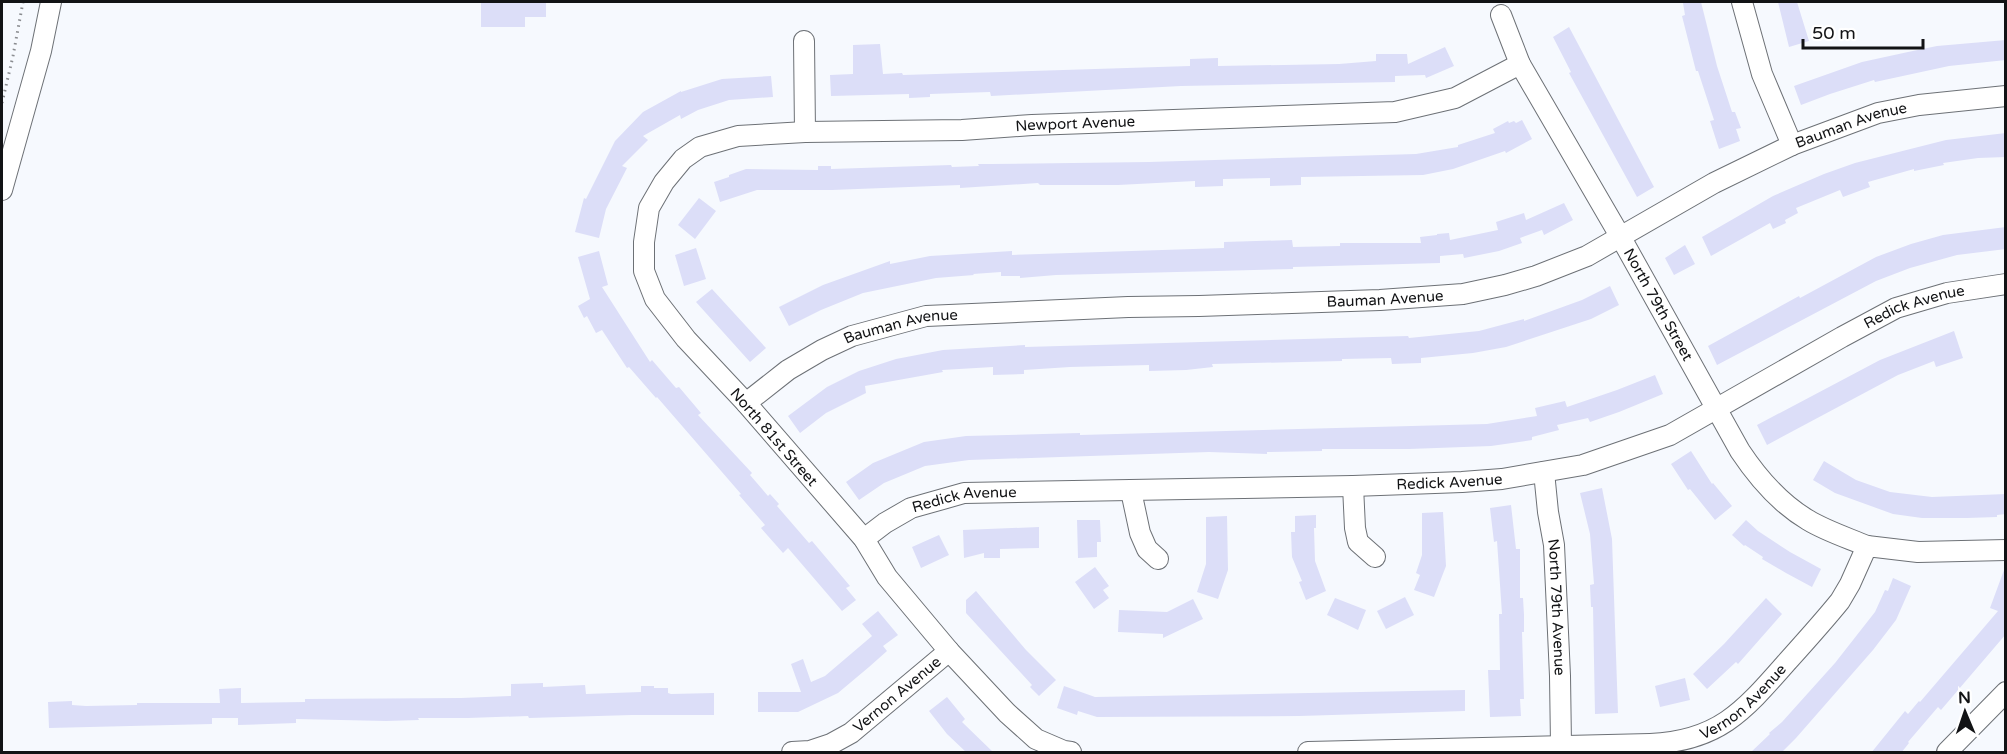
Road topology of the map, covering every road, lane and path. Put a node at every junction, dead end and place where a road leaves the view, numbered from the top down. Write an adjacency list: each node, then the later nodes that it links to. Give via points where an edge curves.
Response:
1 (23, 2): 8 (path)
2 (51, 2): 11 (street)
3 (1742, 2): 10 (street, via 1762,74)
4 (1501, 15): 6 (street, North 79th Street)
5 (804, 41): 9 (street)
6 (1520, 64): 9 (street, Newport Avenue, via 1455,98 1395,112 962,130); 13 (street, North 79th Street)
7 (2006, 96): 10 (street, Bauman Avenue, via 1878,113)
8 (2, 103)
9 (805, 132): 12 (street, Newport Avenue, via 738,136 699,147 664,182)
10 (1792, 145): 13 (street, Bauman Avenue)
11 (2, 190)
12 (650, 208): 15 (street, North 81st Street, via 644,242 645,271 655,299 700,355)
13 (1620, 236): 15 (street, Bauman Avenue, via 1587,256 1536,276 1463,294 926,316 852,336 822,350 788,370); 16 (street, North 79th Street)
14 (2006, 284): 16 (street, Redick Avenue, via 1947,292 1896,308)
15 (746, 403): 20 (street, North 81st Street)
16 (1717, 408): 17 (street, Redick Avenue, via 1670,435 1638,447 1583,465); 21 (street, North 79th Street, via 1757,477 1784,502 1807,520)
17 (1544, 472): 18 (street, Redick Avenue, via 1492,480); 27 (street, North 79th Avenue, via 1554,545)
18 (1353, 486): 19 (street, Redick Avenue); 23 (street, via 1358,542)
19 (1131, 491): 20 (street, Redick Avenue, via 964,493 911,508); 24 (street, via 1140,533 1147,549)
20 (864, 539): 25 (street, North 81st Street, via 887,577)
21 (1867, 546): 22 (street, via 1917,552); 27 (street, Vernon Avenue, via 1850,584 1833,609 1753,701 1723,725 1663,744)
22 (2006, 550)
23 (1375, 557)
24 (1158, 559)
25 (949, 651): 29 (street, Vernon Avenue, via 851,733 831,744); 30 (street, Vernon Avenue, via 1036,738)
26 (2006, 692): 31 (street)
27 (1561, 746): 28 (street, Vernon Avenue)
28 (1317, 752)
29 (792, 753)
30 (1071, 753)
31 (1947, 753)

